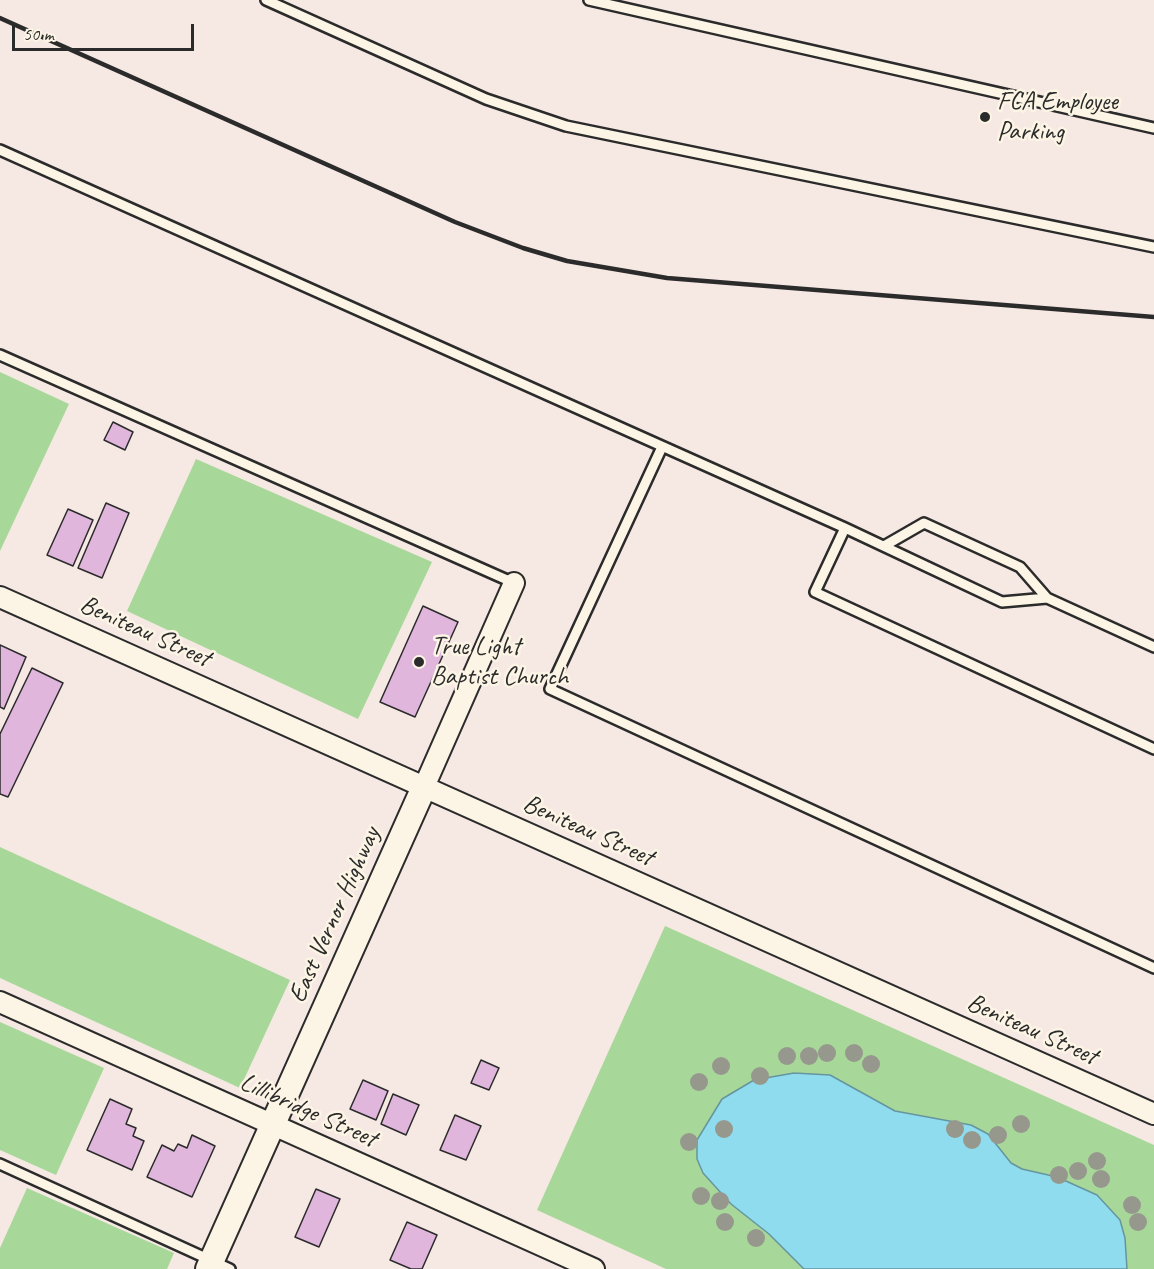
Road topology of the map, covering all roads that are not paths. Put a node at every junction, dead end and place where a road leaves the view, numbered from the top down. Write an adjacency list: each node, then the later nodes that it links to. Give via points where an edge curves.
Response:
1 (266, 0): 5 (lane, via 486,99 566,126)
2 (589, 0): 3 (lane)
3 (1154, 128)
4 (0, 150): 7 (lane)
5 (1154, 247)
6 (0, 355): 10 (lane)
7 (662, 447): 8 (lane); 16 (lane, via 550,689)
8 (844, 528): 9 (lane); 14 (lane, via 815,592)
9 (884, 546): 12 (lane, via 1002,602); 12 (lane, via 924,523 1020,567)
10 (514, 584): 15 (street, East Vernor Highway)
11 (0, 597): 15 (street, Beniteau Street)
12 (1047, 598): 13 (lane)
13 (1154, 647)
14 (1154, 749)
15 (424, 787): 18 (street, Beniteau Street); 19 (street, East Vernor Highway)
16 (1154, 968)
17 (0, 1002): 19 (street, Lillibridge Street)
18 (1154, 1114)
19 (272, 1125): 21 (street, East Vernor Highway); 22 (street, Lillibridge Street)
20 (0, 1164): 21 (lane)
21 (216, 1266)
22 (594, 1269)

